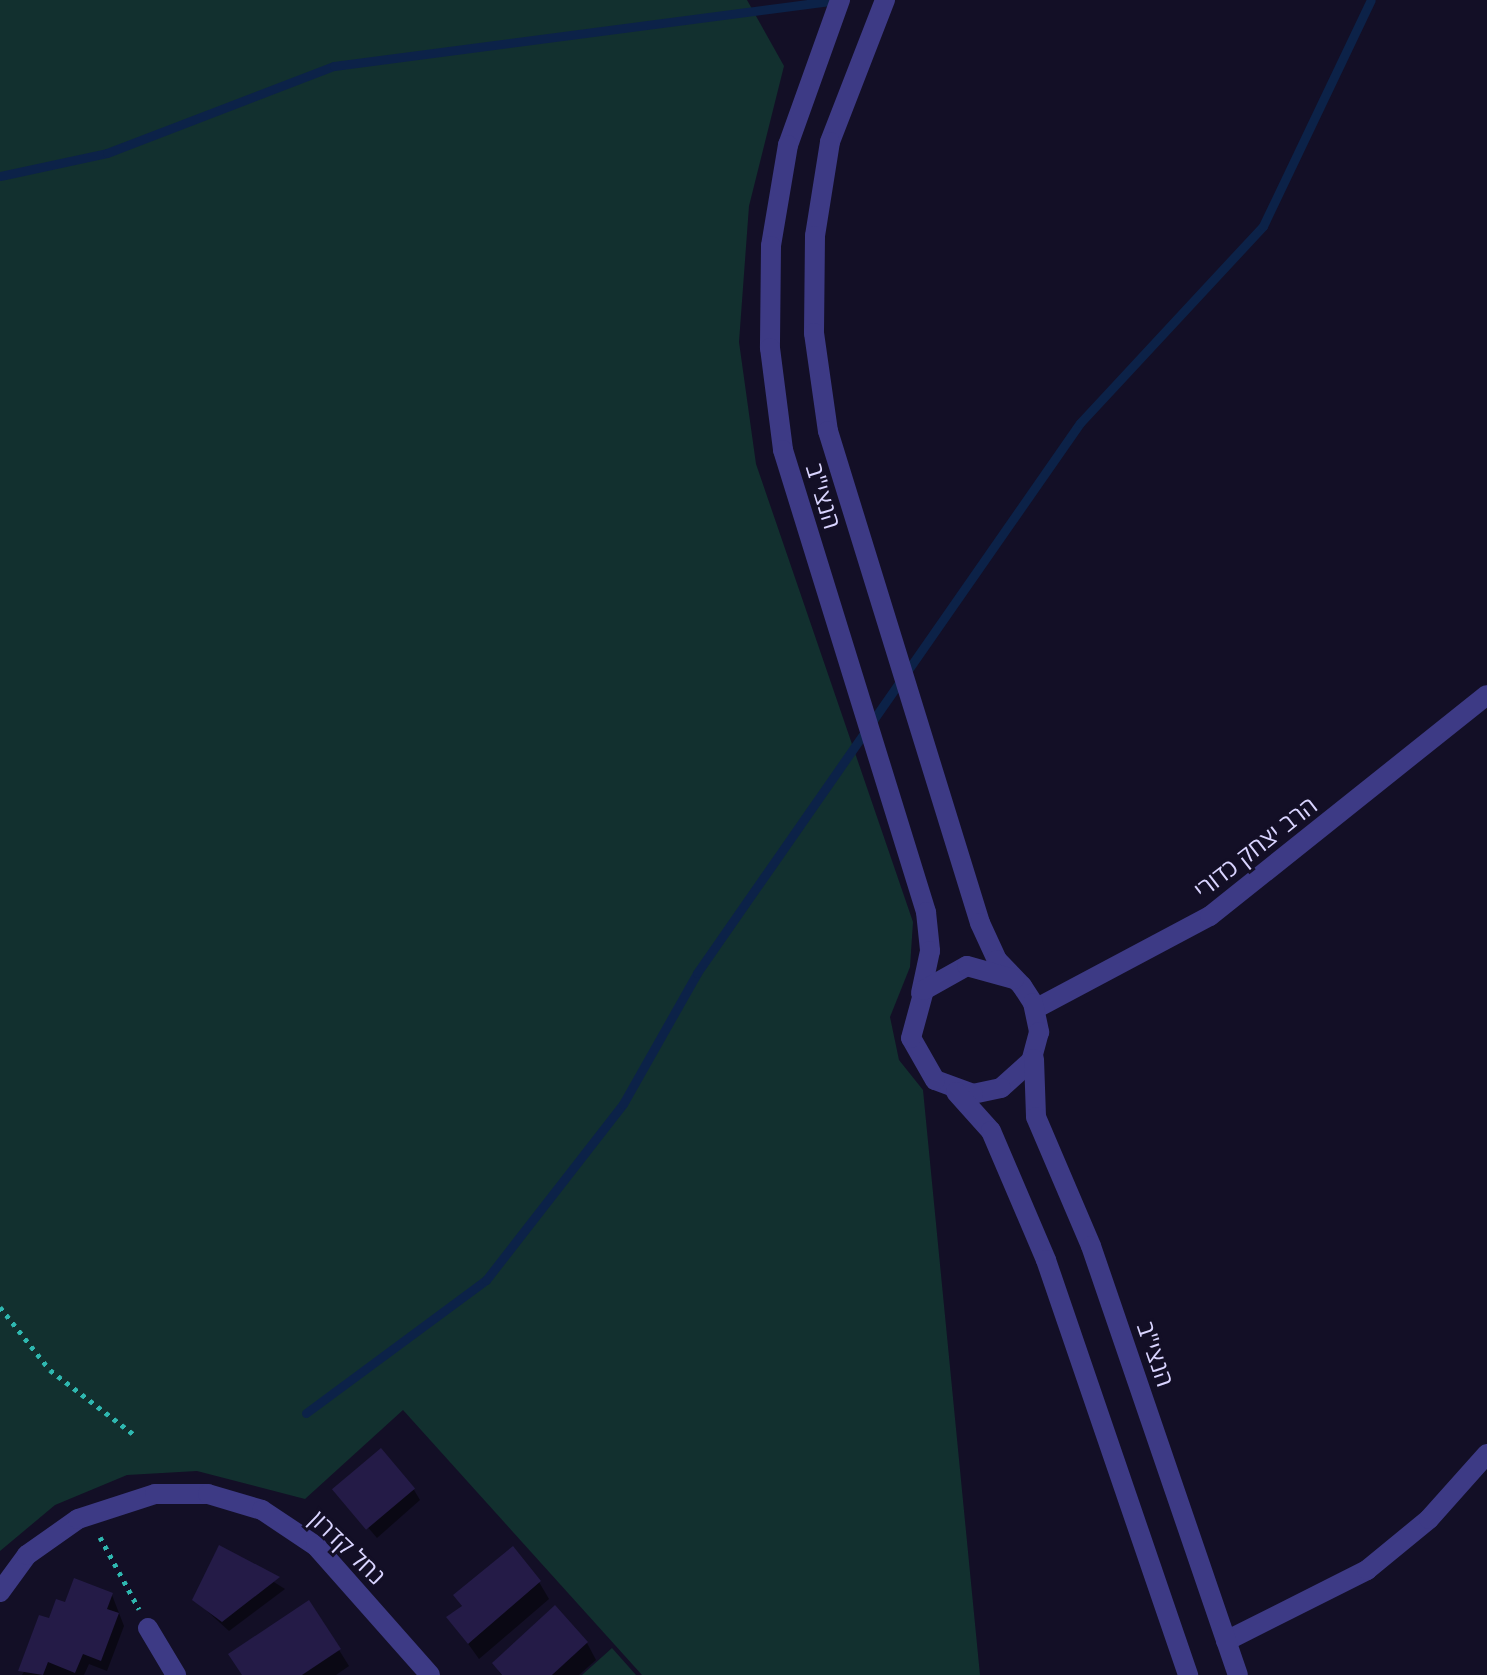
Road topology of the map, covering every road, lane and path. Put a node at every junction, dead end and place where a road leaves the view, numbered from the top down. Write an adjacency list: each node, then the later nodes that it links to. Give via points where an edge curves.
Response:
1 (840, 0): 5 (street, הנצי"ב, via 788,145 771,246 770,348 783,450 926,912 930,951)
2 (885, 0): 4 (street, הנצי"ב, via 830,142 815,236 814,333 828,431 980,923)
3 (1487, 695): 6 (street, הרב יצחק כדורי, via 1210,916)
4 (1014, 979): 5 (street, via 987,967 957,968); 6 (street)
5 (918, 999): 8 (street, via 913,1047 927,1073)
6 (1035, 1009): 7 (street)
7 (1035, 1051): 8 (street, via 1001,1088); 15 (street, הנצי"ב, via 1036,1117 1091,1246)
8 (953, 1090): 18 (street, via 991,1131 1046,1260)
9 (0, 1307): 10 (path, via 50,1370)
10 (133, 1434)
11 (1487, 1454): 15 (street, via 1429,1519 1367,1570)
12 (96, 1529): 14 (path)
13 (0, 1592): 17 (street, נחל קדרון, via 27,1555 78,1519 155,1494 208,1494 262,1510 316,1546)
14 (148, 1628): 16 (street)
15 (1226, 1641): 19 (street, הנצי"ב)
16 (176, 1675)
17 (430, 1675)
18 (1188, 1675)
19 (1238, 1675)

